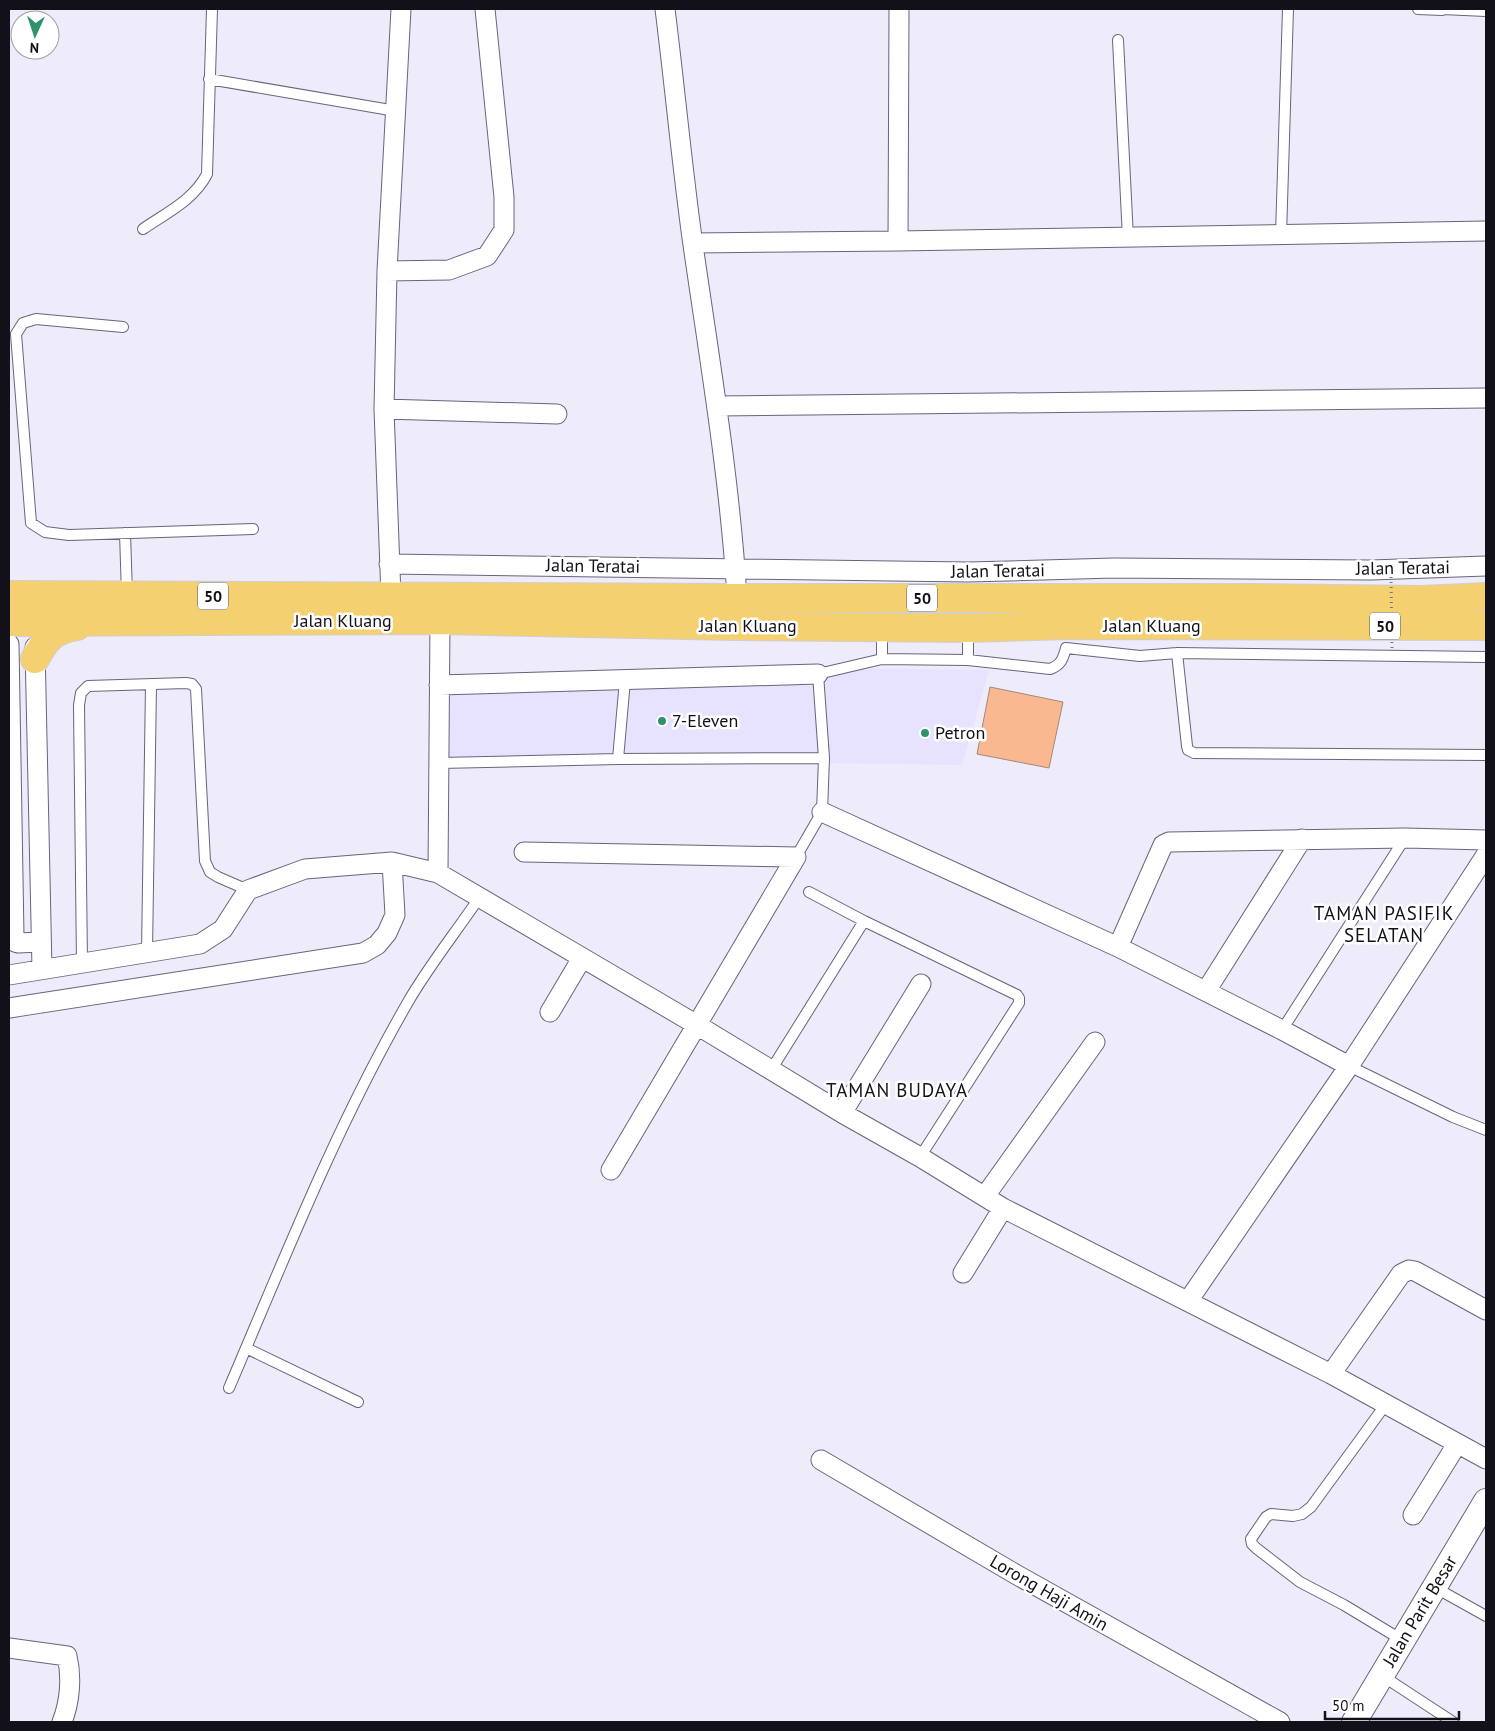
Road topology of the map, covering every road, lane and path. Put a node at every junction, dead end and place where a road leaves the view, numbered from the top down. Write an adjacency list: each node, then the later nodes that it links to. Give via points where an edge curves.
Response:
1 (212, 9): 11 (lane)
2 (401, 9): 12 (street)
3 (485, 9): 19 (street, via 504,196 504,230 487,256 449,270)
4 (665, 9): 18 (street)
5 (899, 9): 17 (street)
6 (1288, 9): 15 (lane)
7 (1418, 9): 8 (lane)
8 (1442, 9): 9 (lane)
9 (1486, 11)
10 (1118, 40): 16 (lane)
11 (209, 79): 12 (lane); 13 (lane, via 207,174 192,196)
12 (396, 111): 19 (street)
13 (143, 229)
14 (1486, 231): 15 (street)
15 (1281, 235): 16 (street)
16 (1128, 238): 17 (street)
17 (898, 241): 18 (street)
18 (693, 243): 22 (street)
19 (387, 271): 23 (street)
20 (124, 327): 26 (lane, via 36,319 23,323 16,334 31,523 45,532 69,535)
21 (1486, 398): 22 (street)
22 (717, 406): 29 (street)
23 (384, 409): 24 (street); 27 (street)
24 (557, 414)
25 (253, 529): 26 (lane)
26 (125, 533): 32 (lane)
27 (389, 564): 29 (street, Jalan Teratai); 33 (street)
28 (1486, 566): 31 (street, Jalan Teratai)
29 (735, 568): 31 (street, Jalan Teratai, via 968,572); 35 (street)
30 (1392, 577): 45 (path, bridge)
31 (1115, 581): 34 (highway, Jalan Kluang / 50, via 1252,598 1422,600); 35 (highway, Jalan Kluang / 50)
32 (127, 596): 33 (highway, Jalan Kluang / 50); 36 (highway, Jalan Kluang / 50)
33 (391, 596): 35 (highway, Jalan Kluang / 50)
34 (1486, 597)
35 (737, 598)
36 (22, 609): 38 (highway, Jalan Kluang / 50); 49 (street)
37 (440, 620): 38 (highway, Jalan Kluang / 50); 39 (highway, Jalan Kluang / 50); 54 (street)
38 (96, 622): 49 (highway, via 64,628 50,636)
39 (882, 626): 41 (highway, Jalan Kluang / 50); 50 (lane)
40 (1486, 626): 42 (highway, Jalan Kluang / 50)
41 (968, 628): 43 (highway, Jalan Kluang / 50); 51 (lane)
42 (1100, 635): 43 (highway, Jalan Kluang / 50); 46 (lane)
43 (1068, 636): 46 (lane); 51 (lane, via 1062,661 1050,669)
44 (9, 644): 72 (street)
45 (1392, 651)
46 (1111, 653): 47 (lane, via 1140,656)
47 (1177, 653): 48 (lane); 56 (lane, via 1187,746 1194,753)
48 (1486, 657)
49 (35, 659): 74 (street)
50 (882, 659): 51 (lane); 52 (lane)
51 (968, 660)
52 (818, 674): 53 (street); 57 (lane)
53 (625, 680): 54 (street); 58 (lane)
54 (439, 684): 59 (street)
55 (151, 685): 69 (lane, via 186,683 196,689 205,861 210,872); 76 (lane); 78 (lane, via 88,686 81,693)
56 (1486, 755)
57 (824, 758): 58 (lane); 60 (lane)
58 (618, 759): 59 (lane)
59 (439, 763): 68 (street)
60 (822, 812): 66 (lane); 75 (street)
61 (1405, 838): 62 (street); 63 (street); 86 (lane)
62 (1302, 840): 75 (street, via 1177,841 1163,845); 82 (street)
63 (1486, 840)
64 (524, 852): 66 (street)
65 (1486, 854): 88 (street)
66 (796, 857): 85 (street)
67 (392, 862): 68 (street); 69 (street, via 305,869); 83 (street, via 395,915 377,945 363,954)
68 (438, 873): 71 (street)
69 (248, 890): 76 (street, via 223,929 200,944)
70 (809, 892): 73 (lane)
71 (479, 898): 77 (street); 99 (lane, via 409,1000 373,1067 318,1178)
72 (11, 914): 74 (street, via 15,942)
73 (864, 921): 89 (lane); 92 (lane, via 1017,994 1019,998 1019,1003)
74 (40, 942): 79 (street)
75 (1118, 948): 82 (street)
76 (147, 953): 78 (street)
77 (582, 958): 84 (street); 85 (street)
78 (82, 963): 79 (street)
79 (42, 970): 80 (street)
80 (9, 975)
81 (921, 984): 90 (street)
82 (1206, 992): 86 (street)
83 (9, 1008)
84 (550, 1012)
85 (697, 1025): 89 (street); 93 (street)
86 (1282, 1030): 88 (street)
87 (1096, 1042): 94 (street)
88 (1349, 1066): 91 (lane); 97 (street)
89 (772, 1070): 90 (street)
90 (842, 1113): 92 (street)
91 (1486, 1130)
92 (920, 1157): 94 (street)
93 (611, 1170)
94 (985, 1196): 95 (street)
95 (1003, 1208): 96 (street); 97 (street)
96 (963, 1273)
97 (1188, 1301): 100 (street)
98 (1486, 1310): 100 (street, via 1409,1270 1401,1274)
99 (246, 1348): 101 (lane); 102 (lane)
100 (1331, 1374): 103 (street)
101 (229, 1388)
102 (358, 1402)
103 (1386, 1404): 104 (street); 111 (lane, via 1311,1507 1294,1516 1271,1514 1251,1539 1256,1548 1300,1582 1344,1604)
104 (1457, 1444): 105 (street); 108 (street)
105 (1486, 1459)
106 (821, 1460): 115 (street, Lorong Haji Amin, via 1017,1575)
107 (1486, 1501): 109 (street, Jalan Parit Besar)
108 (1413, 1515)
109 (1434, 1587): 110 (lane); 111 (street, Jalan Parit Besar)
110 (1486, 1616)
111 (1402, 1640): 113 (street, Jalan Parit Besar)
112 (9, 1648): 114 (street, via 67,1656 70,1670)
113 (1390, 1680): 116 (street, Jalan Parit Besar); 117 (lane)
114 (62, 1722)
115 (1280, 1722)
116 (1354, 1722)
117 (1453, 1722)

